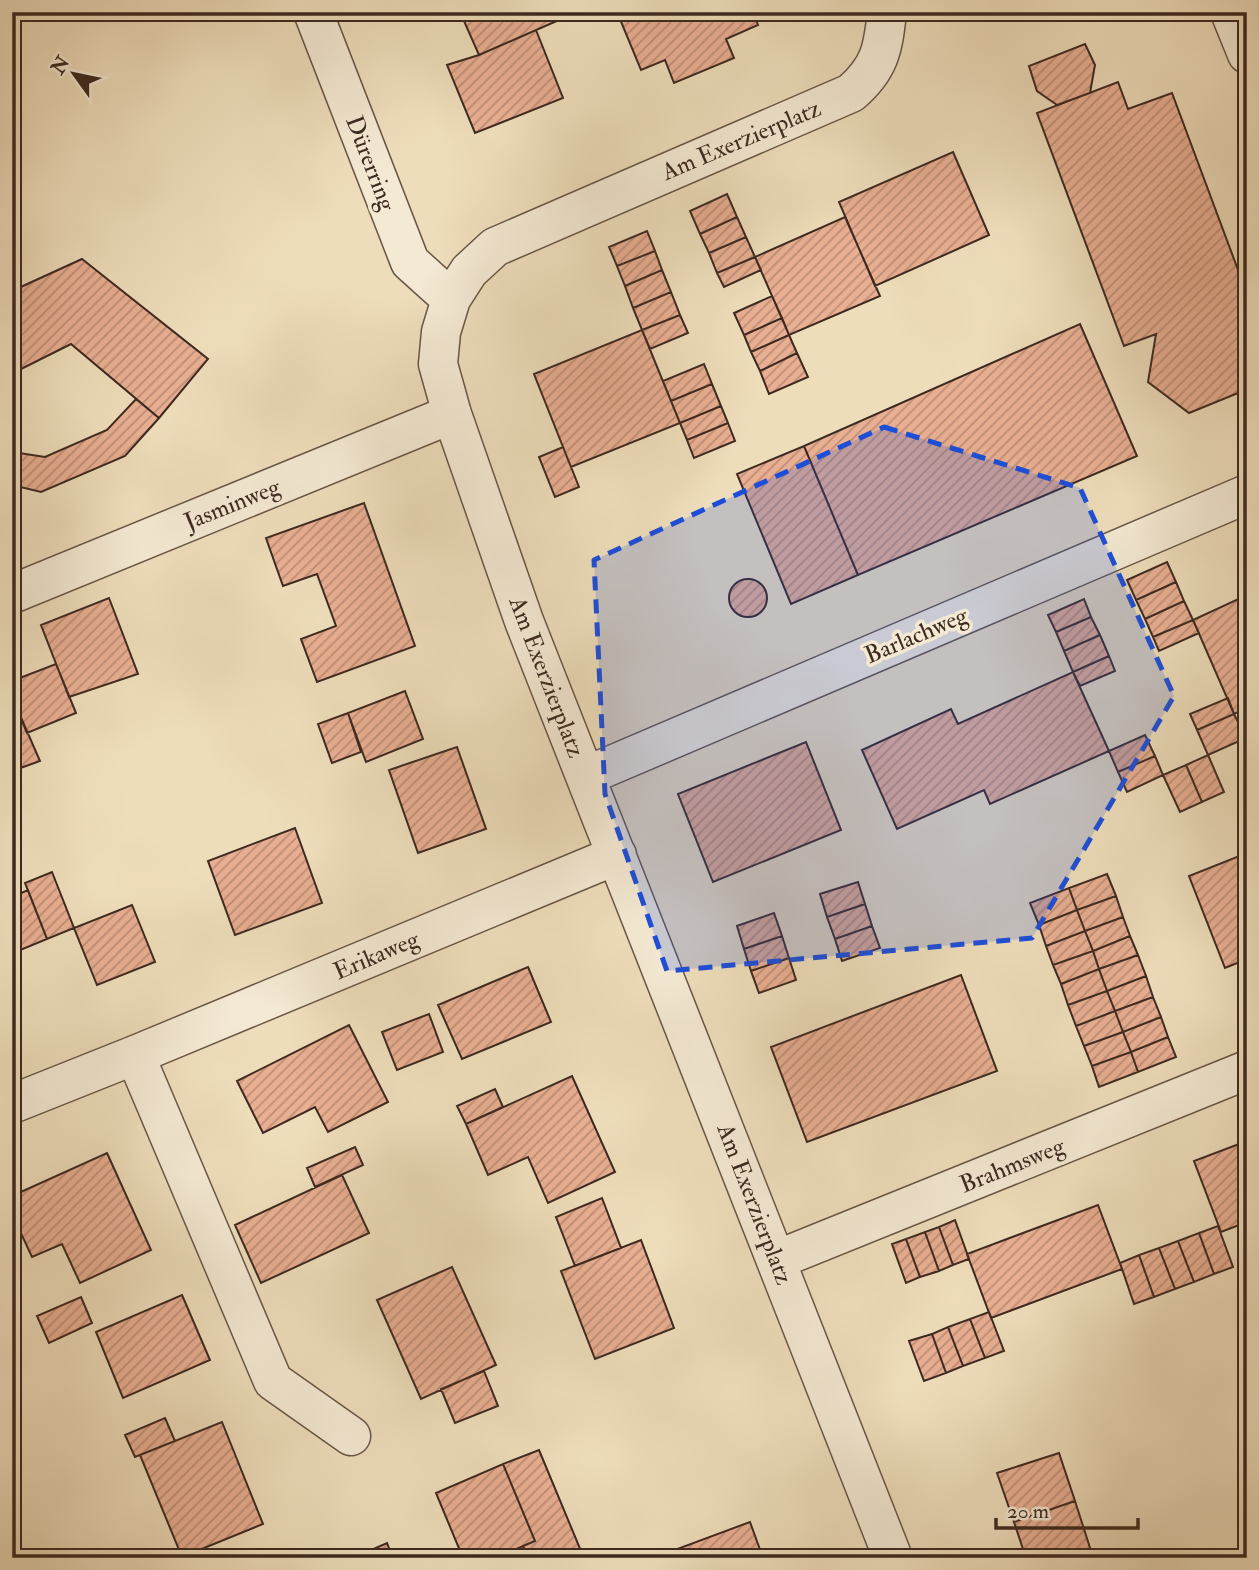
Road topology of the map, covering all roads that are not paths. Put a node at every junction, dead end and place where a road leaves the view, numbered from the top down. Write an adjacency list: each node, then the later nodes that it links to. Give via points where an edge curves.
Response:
1 (313, 12): 5 (street, Dürerring, via 410,262)
2 (887, 12): 5 (street, Am Exerzierplatz, via 875,65 850,93 495,247 470,271)
3 (1230, 12): 4 (street)
4 (1247, 54)
5 (452, 299): 6 (street, Am Exerzierplatz, via 441,332 438,364)
6 (452, 414): 8 (street, Jasminweg); 9 (street, Am Exerzierplatz, via 524,621)
7 (1247, 494): 9 (street, Barlachweg)
8 (12, 594)
9 (586, 776): 10 (street, Am Exerzierplatz)
10 (617, 855): 11 (street, Erikaweg); 14 (street, Am Exerzierplatz)
11 (135, 1055): 13 (street, Erikaweg); 15 (street, via 273,1381)
12 (1247, 1070): 14 (street, Brahmsweg)
13 (12, 1104)
14 (776, 1260): 16 (street, Am Exerzierplatz)
15 (351, 1436)
16 (893, 1558)

